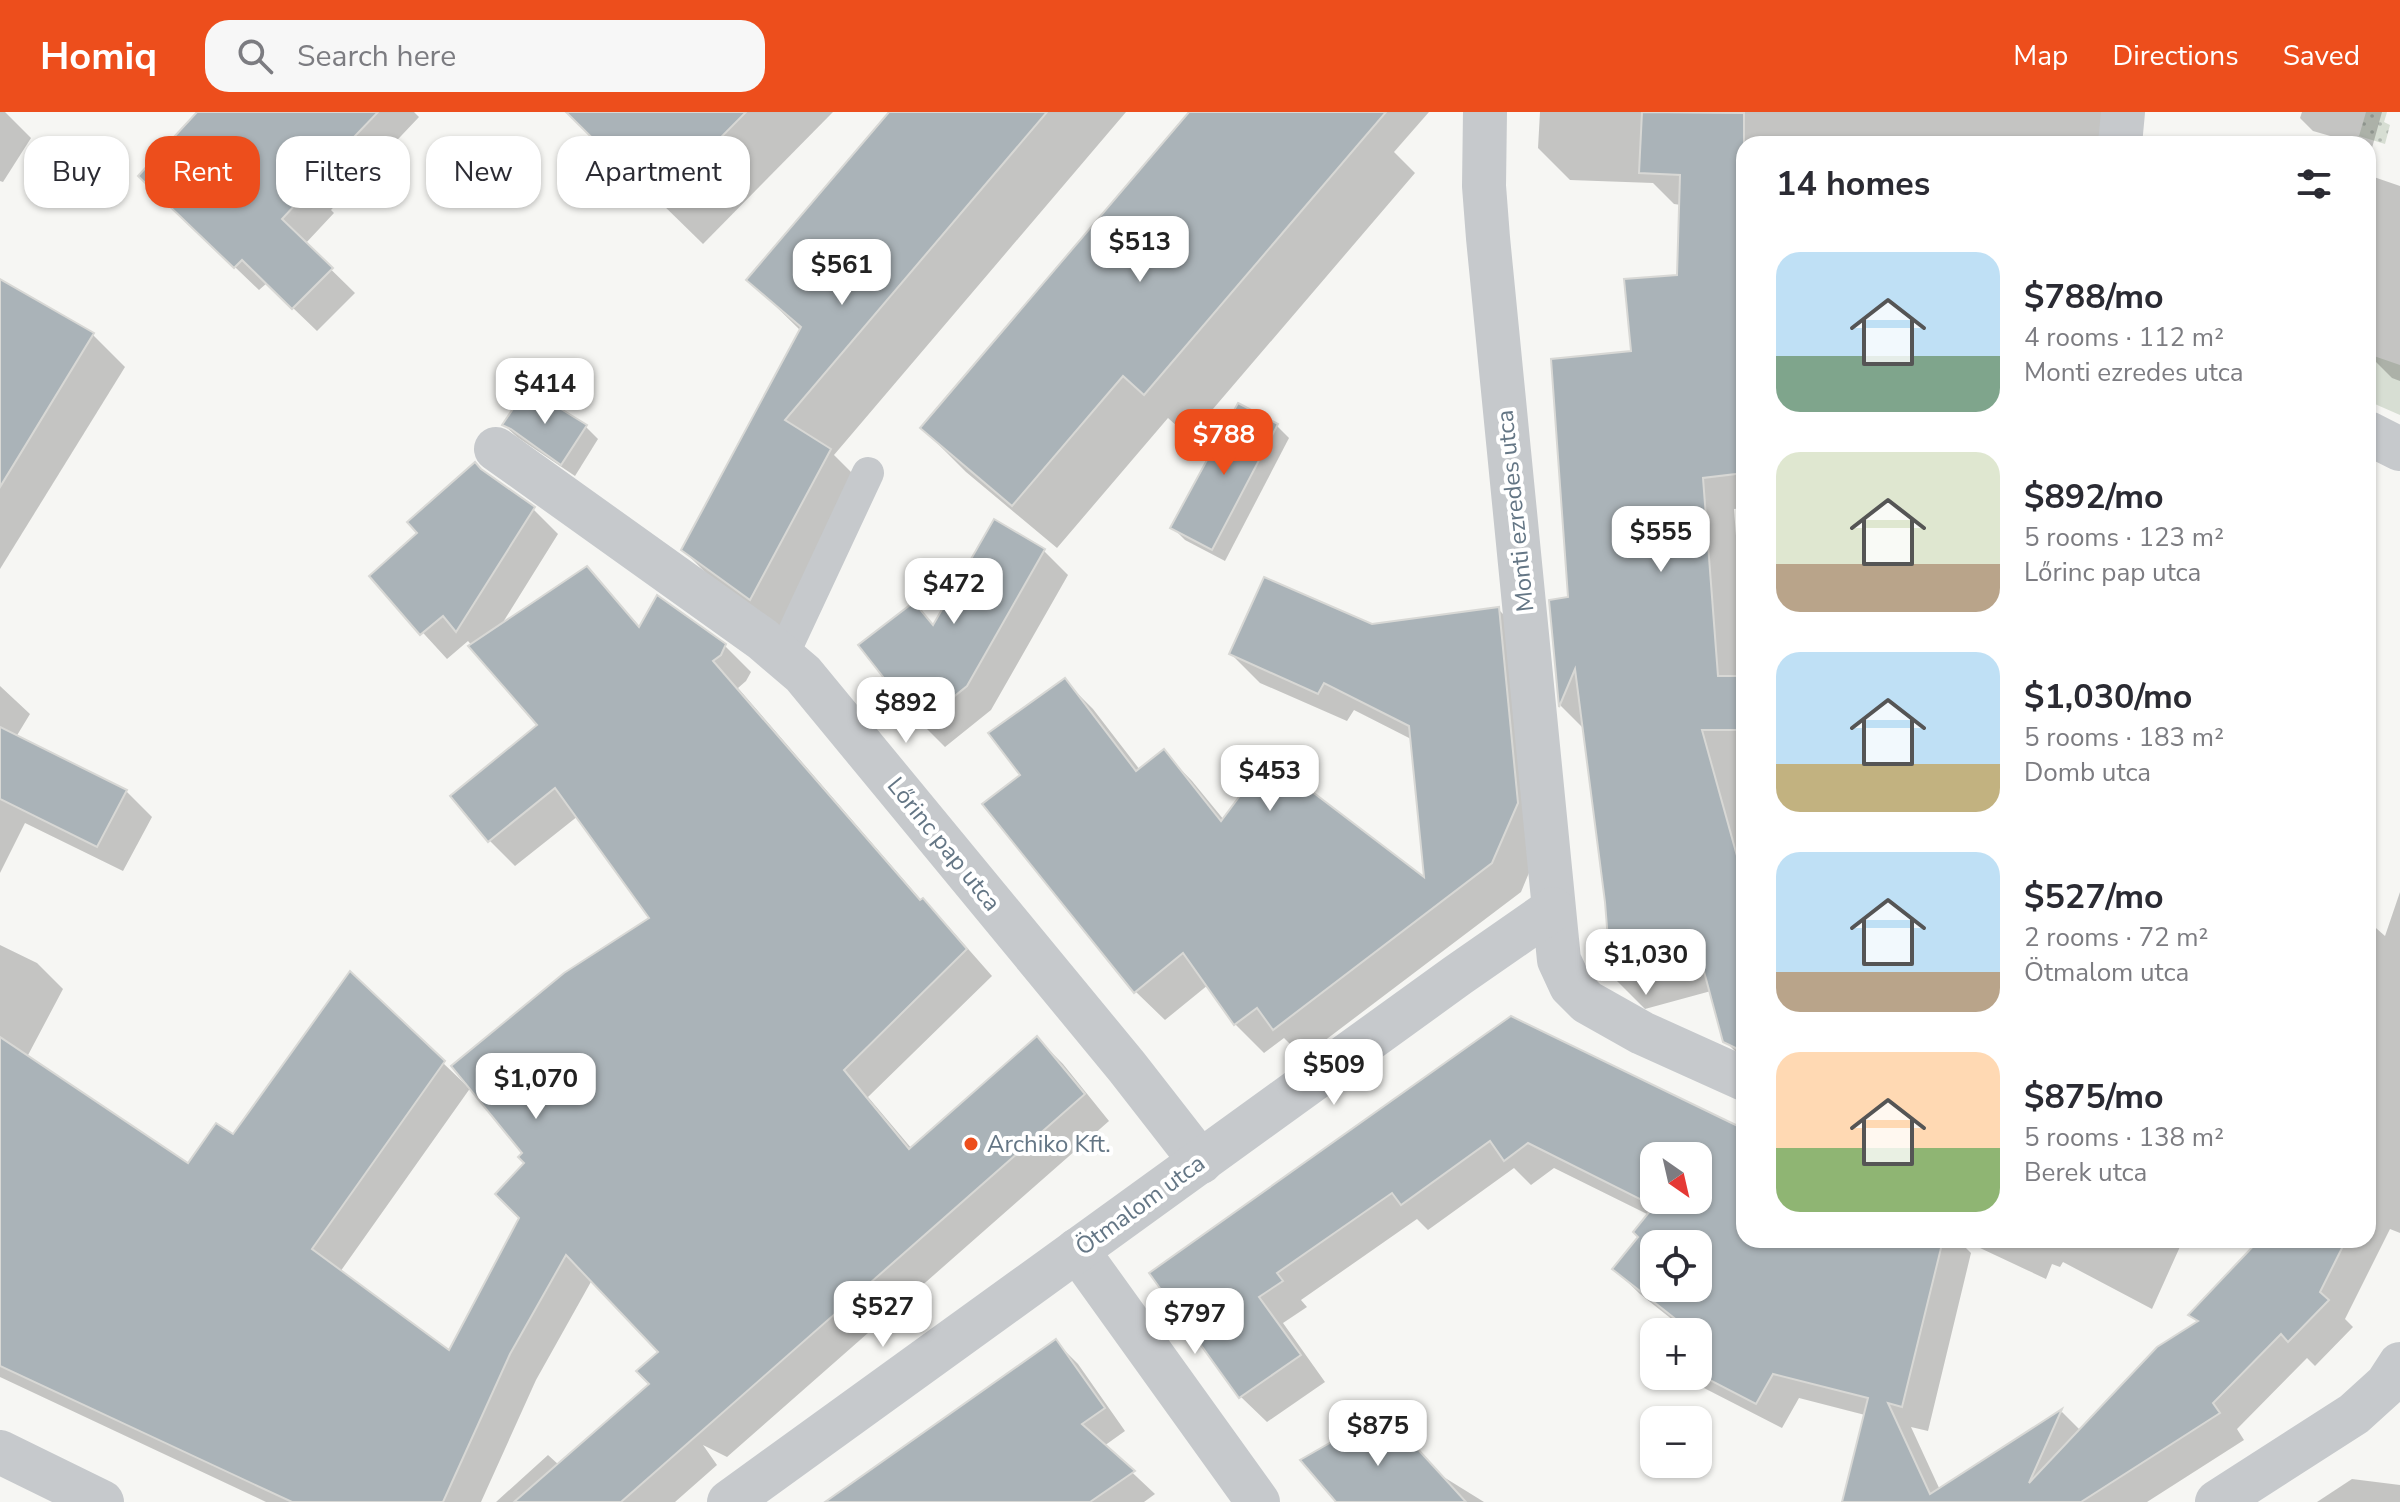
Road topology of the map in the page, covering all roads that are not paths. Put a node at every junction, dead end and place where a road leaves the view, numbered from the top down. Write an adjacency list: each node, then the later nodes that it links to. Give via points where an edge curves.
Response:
1 (1485, 112): 9 (street, Monti ezredes utca, via 1488,238)
2 (2123, 112): 3 (street)
3 (2121, 136)
4 (2376, 437): 6 (street)
5 (496, 449): 8 (street, Lőrinc pap utca)
6 (2400, 449)
7 (868, 473): 8 (lane)
8 (783, 655): 11 (street, Lőrinc pap utca, via 863,745)
9 (1553, 909): 10 (street, Monti ezredes utca, via 1561,970 1587,1002); 11 (street, Ötmalom utca)
10 (1736, 1075)
11 (1201, 1162): 12 (street, Ötmalom utca)
12 (1077, 1250): 16 (street, Ötmalom utca); 17 (street)
13 (2396, 1379): 18 (street, via 2354,1414)
14 (0, 1452): 15 (street)
15 (102, 1502)
16 (729, 1502)
17 (1258, 1502)
18 (2217, 1502)

